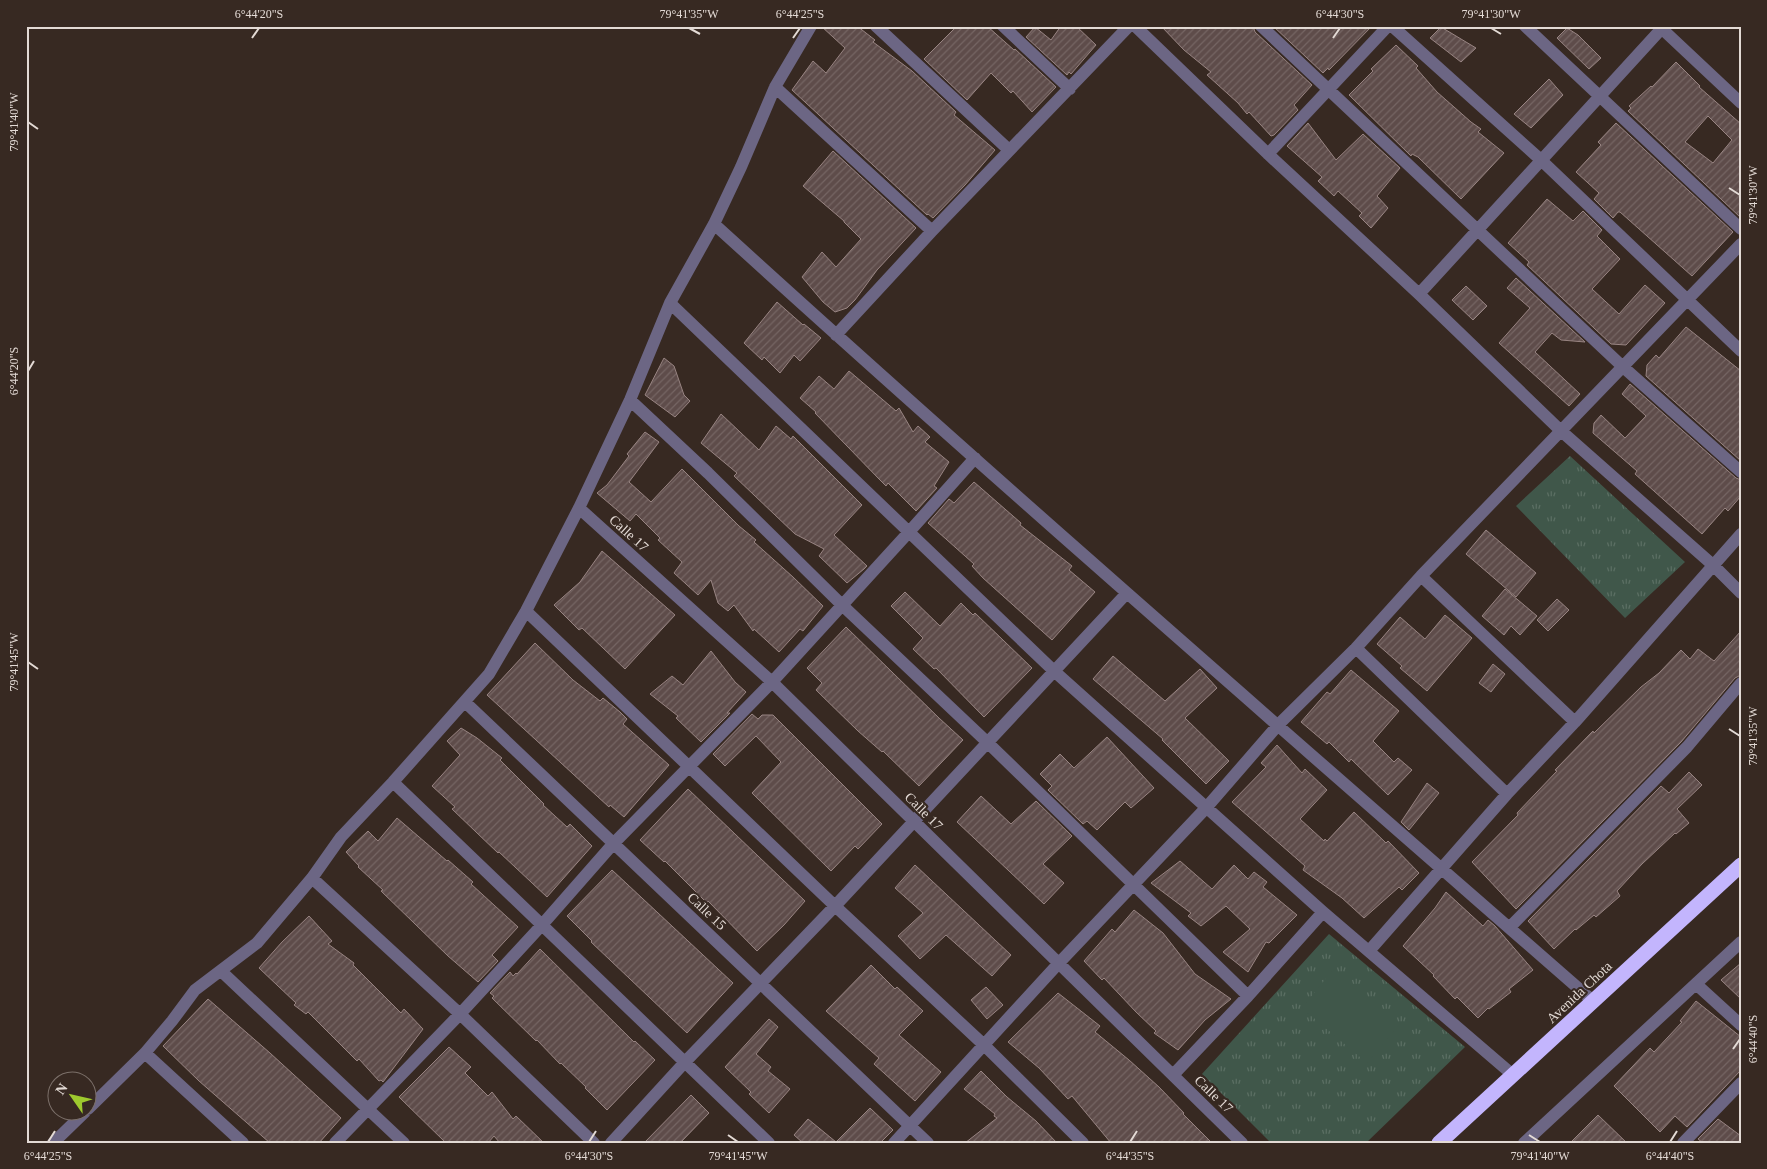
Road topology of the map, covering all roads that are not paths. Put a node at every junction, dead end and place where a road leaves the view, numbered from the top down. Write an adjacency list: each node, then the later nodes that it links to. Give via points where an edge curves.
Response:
1 (811, 26): 10 (street)
2 (876, 26): 15 (street)
3 (1003, 26): 11 (street)
4 (1129, 26): 11 (street)
5 (1135, 26): 16 (street)
6 (1260, 26): 12 (street)
7 (1390, 26): 12 (street); 17 (street)
8 (1526, 26): 13 (street)
9 (1661, 27): 13 (street); 14 (street)
10 (775, 86): 18 (street); 21 (street)
11 (1070, 89): 15 (street)
12 (1328, 90): 16 (street); 20 (street)
13 (1600, 96): 17 (street); 19 (street)
14 (1741, 103)
15 (1009, 150): 21 (street)
16 (1268, 154): 23 (street)
17 (1541, 160): 20 (street); 24 (street)
18 (714, 224): 25 (street); 26 (street)
19 (1741, 228)
20 (1478, 229): 23 (street); 28 (street)
21 (932, 231): 26 (street)
22 (1741, 244): 24 (street)
23 (1419, 294): 30 (street)
24 (1688, 300): 27 (street); 28 (street)
25 (670, 302): 29 (street); 34 (street)
26 (836, 335): 31 (street)
27 (1741, 351)
28 (1622, 366): 30 (street); 32 (street)
29 (630, 400): 33 (street); 40 (street)
30 (1560, 430): 36 (street); 37 (street)
31 (975, 458): 34 (street); 39 (street)
32 (1741, 472)
33 (579, 508): 41 (street); 44 (street, Calle 17)
34 (909, 532): 40 (street); 43 (street)
35 (1741, 534): 36 (street)
36 (1714, 566): 38 (street); 47 (street)
37 (1420, 576): 42 (street); 47 (street)
38 (1741, 592)
39 (1127, 593): 43 (street); 48 (street)
40 (842, 606): 44 (street); 49 (street)
41 (526, 611): 46 (street, via 489,674); 50 (street)
42 (1356, 648): 48 (street); 52 (street)
43 (1054, 671): 49 (street); 53 (street)
44 (772, 682): 50 (street); 54 (street, Calle 17)
45 (1741, 684): 63 (street, via 1687,747)
46 (465, 702): 51 (street); 55 (street, Calle 15)
47 (1575, 722): 52 (street)
48 (1278, 725): 53 (street); 57 (street)
49 (987, 742): 54 (street); 59 (street)
50 (689, 767): 55 (street); 60 (street)
51 (392, 782): 58 (street, via 341,837); 62 (street)
52 (1507, 794): 57 (street)
53 (1206, 808): 59 (street); 61 (street)
54 (914, 822): 60 (street); 66 (street, Calle 17)
55 (613, 844): 62 (street); 68 (street, Calle 15)
56 (1741, 865): 71 (highway, Avenida Chota)
57 (1442, 869): 63 (street); 65 (street)
58 (312, 878): 67 (street, via 257,943); 72 (street)
59 (1133, 886): 66 (street); 70 (street)
60 (835, 906): 68 (street); 74 (street)
61 (1323, 912): 65 (street); 70 (street)
62 (541, 926): 72 (street); 76 (street)
63 (1509, 928): 71 (street)
64 (1741, 942): 69 (street)
65 (1369, 951): 78 (street)
66 (1058, 964): 74 (street); 77 (street, Calle 17)
67 (221, 971): 75 (street, via 195,990); 81 (street)
68 (762, 984): 76 (street); 83 (street, Calle 15)
69 (1696, 984): 73 (street); 96 (street)
70 (1248, 996): 77 (street)
71 (1594, 1002): 78 (highway, Avenida Chota)
72 (460, 1014): 81 (street); 88 (street)
73 (1741, 1025)
74 (984, 1045): 83 (street); 93 (street)
75 (145, 1053): 80 (street); 85 (street)
76 (685, 1062): 89 (street); 90 (street)
77 (1173, 1075): 94 (street, Calle 17)
78 (1513, 1075): 95 (highway, Avenida Chota)
79 (1741, 1082): 97 (street)
80 (98, 1098)
81 (370, 1109): 86 (street); 87 (street)
82 (74, 1122): 84 (street)
83 (910, 1126): 91 (street); 92 (street, Calle 15)
84 (53, 1143)
85 (243, 1143)
86 (335, 1143)
87 (404, 1143)
88 (594, 1143)
89 (611, 1143)
90 (769, 1143)
91 (894, 1143)
92 (928, 1143)
93 (1083, 1143)
94 (1242, 1143)
95 (1439, 1143)
96 (1524, 1143)
97 (1683, 1143)

